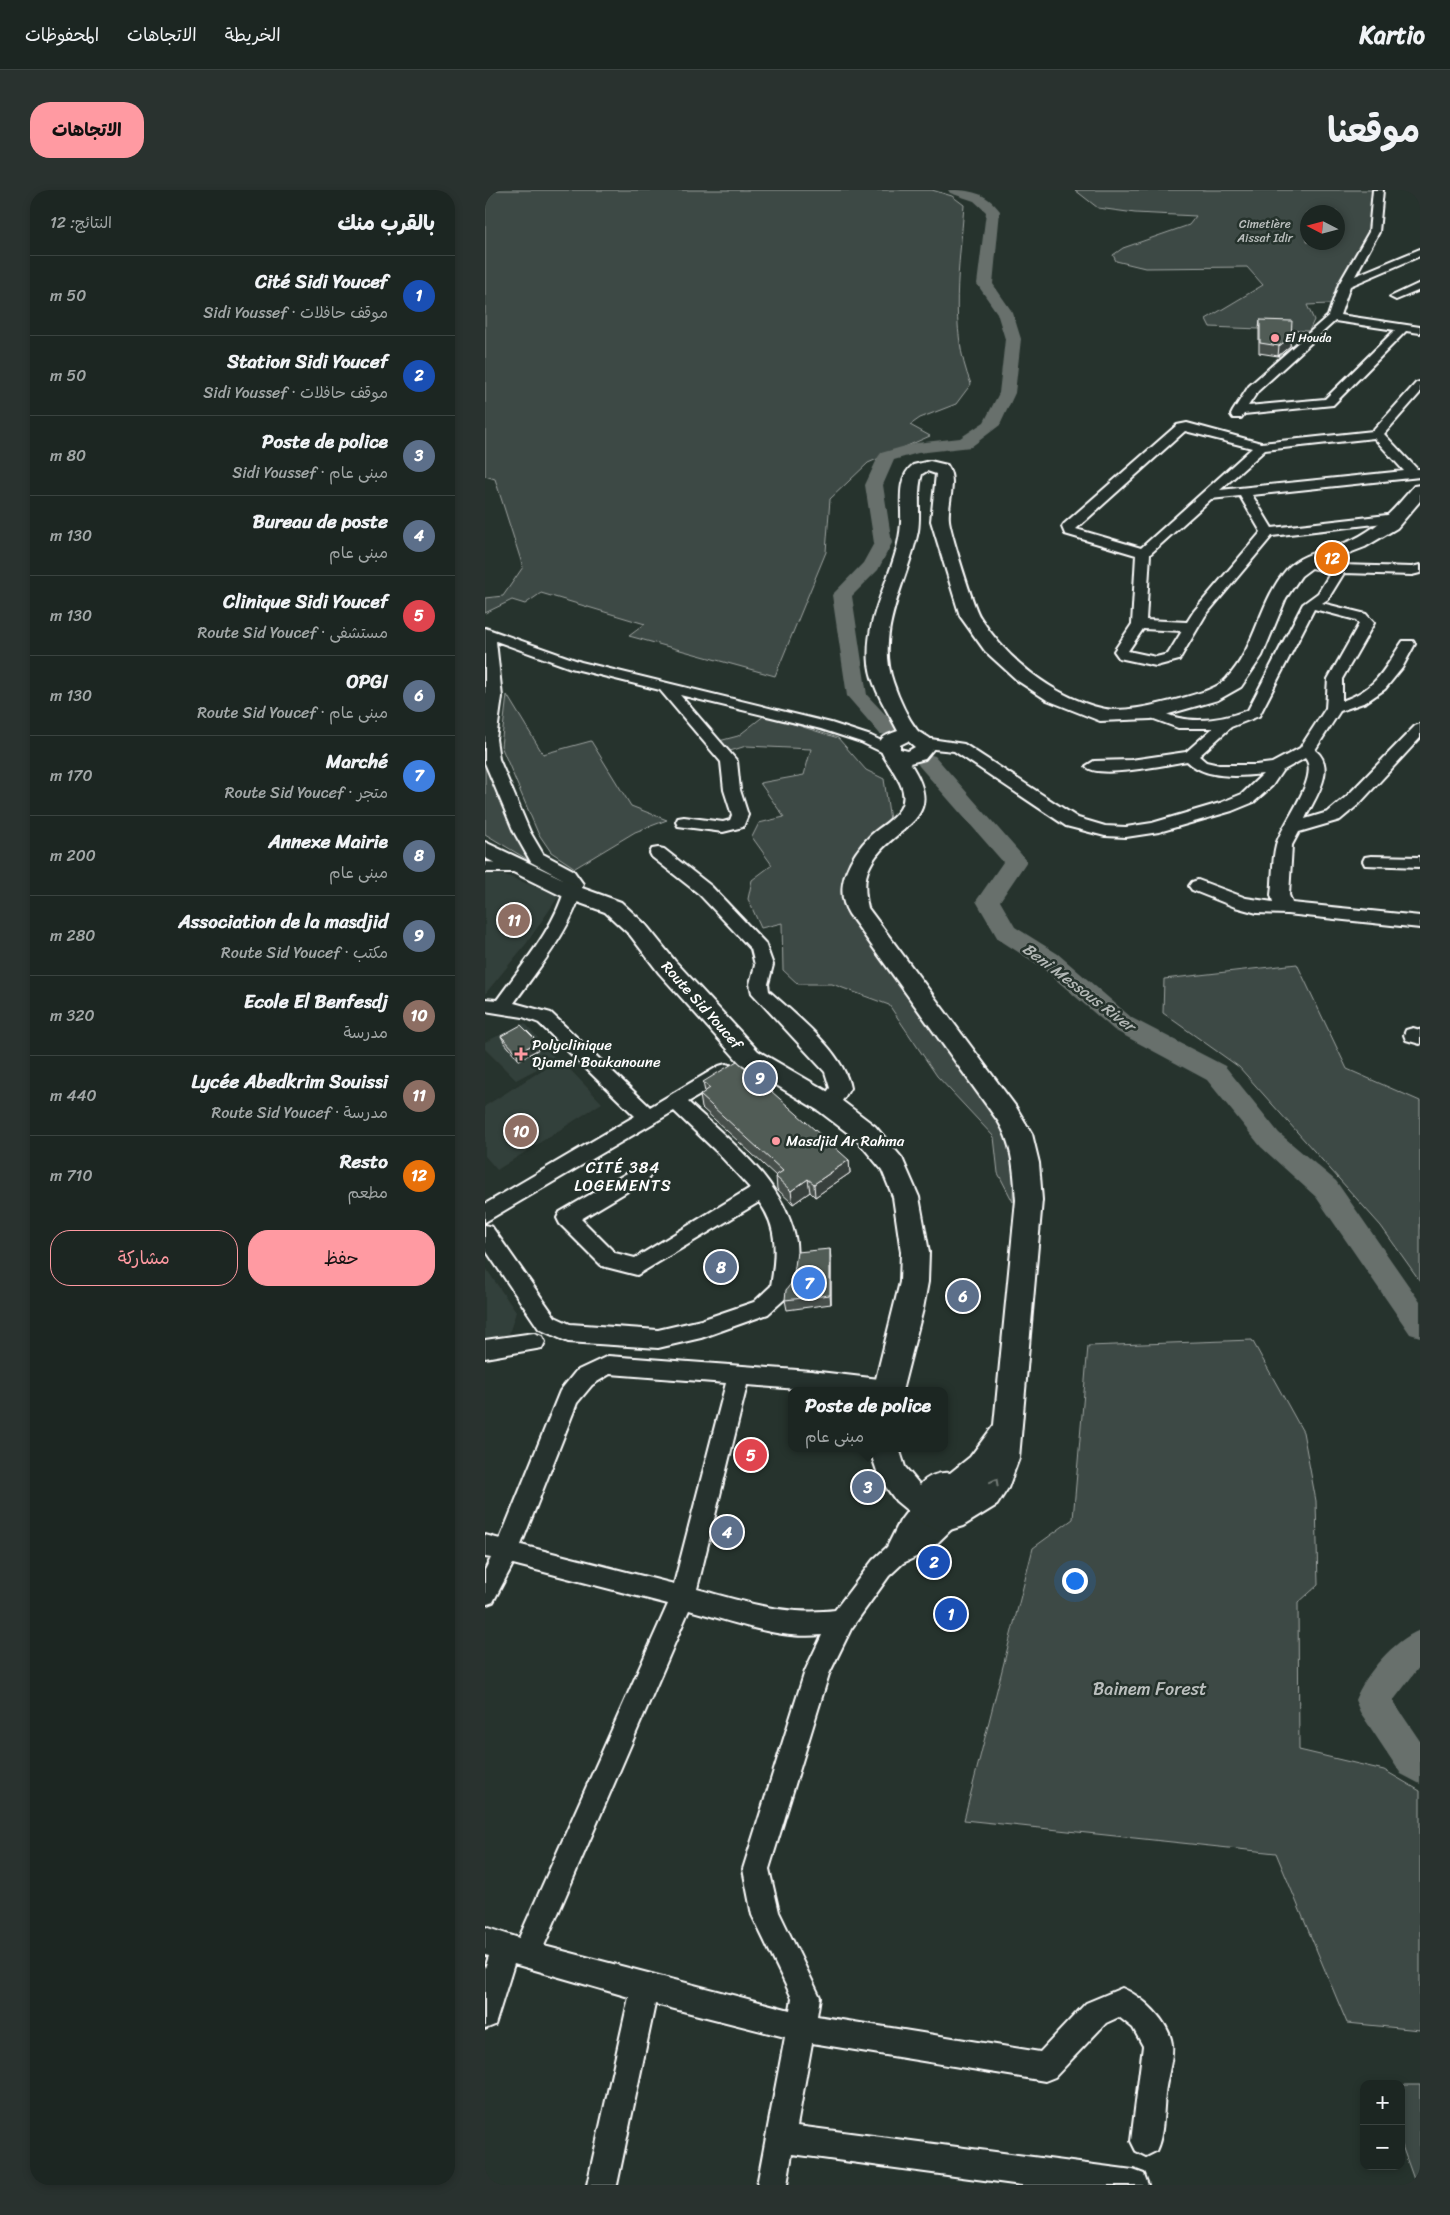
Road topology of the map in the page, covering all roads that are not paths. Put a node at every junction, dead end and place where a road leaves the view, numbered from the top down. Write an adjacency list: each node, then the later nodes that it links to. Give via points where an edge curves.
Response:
1 (1377, 190): 3 (street, via 1374,232)
2 (1420, 252): 3 (street)
3 (1345, 284): 6 (street)
4 (1420, 286): 5 (street)
5 (1396, 297)
6 (1333, 317): 7 (street); 7 (street, via 1253,390 1238,413 1329,402)
7 (1404, 327): 8 (street)
8 (1420, 330)
9 (1420, 386): 10 (street)
10 (1377, 434): 11 (street); 12 (street)
11 (1261, 447): 14 (street); 17 (street, via 1181,428 1069,527 1071,531)
12 (1418, 479): 13 (street); 15 (main road)
13 (1244, 492): 14 (street); 16 (street)
14 (1204, 496): 17 (street)
15 (1396, 518): 16 (street); 18 (main road, via 1359,543)
16 (1268, 532): 23 (street, via 1224,582)
17 (1143, 553): 22 (street)
18 (1307, 563): 19 (street); 28 (main road, via 1294,572 1277,598 1252,656 1234,683 1211,696)
19 (1340, 569): 20 (street); 21 (street, via 1323,596)
20 (1417, 571)
21 (1310, 604): 27 (street, via 1361,617 1367,623 1335,679); 29 (street, via 1254,713)
22 (1139, 624): 23 (street); 23 (street, via 1121,651 1124,655 1159,662 1174,658)
23 (1192, 627)
24 (489, 633): 26 (street, via 576,665); 45 (street, via 494,696 488,739 491,759 522,832 537,858 567,874 575,884)
25 (1408, 644): 27 (street, via 1390,677 1375,690 1359,702)
26 (666, 688): 31 (street, via 770,711 865,739); 36 (street, via 729,761 732,790 740,814 737,823 723,826)
27 (1334, 708): 32 (street)
28 (1151, 712): 29 (street, via 1179,723); 31 (main road, via 1100,715 1077,707 1025,677 992,647 969,616 958,586 940,521 944,474 932,466 915,472 906,543 889,586 877,637 879,665)
29 (1226, 724): 33 (street, via 1220,733 1201,744)
30 (1418, 734): 37 (street, via 1335,816)
31 (906, 746): 35 (street, via 957,747 1073,822 1105,831 1153,828 1226,807 1248,798); 63 (main road, via 914,799 911,809 858,867 854,896 857,910 1019,1134 1026,1163 1029,1200 1005,1458 992,1489 978,1503)
32 (1305, 751): 35 (street); 37 (street, via 1314,756 1317,777)
33 (1191, 756): 34 (street, via 1152,764); 35 (street, via 1201,766 1219,770)
34 (1094, 766)
35 (1276, 768)
36 (684, 822)
37 (1294, 828): 46 (street, via 1284,845 1281,859 1279,895)
38 (485, 849): 43 (main road, Route Sid Youcef)
39 (658, 853): 51 (street, via 705,890 759,947 764,965 759,984 761,993 840,1077 840,1089)
40 (1371, 861): 41 (street)
41 (1420, 862)
42 (485, 867): 43 (street)
43 (519, 868): 45 (main road, Route Sid Youcef)
44 (1198, 886): 46 (street, via 1257,907)
45 (574, 893): 48 (street, via 549,937); 49 (main road, Route Sid Youcef, via 613,907)
46 (1287, 908): 47 (street)
47 (1420, 922)
48 (494, 1006): 52 (street, via 545,1018)
49 (749, 1057): 50 (street); 51 (main road, Route Sid Youcef)
50 (676, 1102): 52 (street); 54 (street)
51 (828, 1104): 61 (main road, Route Sid Youcef, via 866,1133 893,1165 906,1197 915,1252 914,1282)
52 (649, 1118): 55 (street)
53 (641, 1174): 54 (street, via 567,1218 609,1260 637,1266)
54 (764, 1189): 56 (street, via 785,1238 781,1290 761,1308 701,1329 658,1339 568,1333 547,1323)
55 (485, 1214)
56 (485, 1232)
57 (534, 1342): 58 (street)
58 (485, 1349)
59 (739, 1374): 60 (street); 64 (street, via 608,1365 584,1378 568,1398); 66 (street)
60 (860, 1387)
61 (889, 1387)
62 (885, 1452): 63 (main road, via 895,1480 907,1493)
63 (941, 1503): 67 (street, via 921,1543 895,1555 881,1568)
64 (496, 1548): 65 (street); 66 (street)
65 (485, 1594)
66 (683, 1597): 67 (street, via 779,1622 809,1625); 68 (street)
67 (843, 1621): 71 (street, via 817,1671 756,1869 766,1915 806,1997)
68 (505, 1947): 69 (street); 70 (street)
69 (645, 1987): 71 (street); 74 (street)
70 (485, 2016)
71 (800, 2027): 72 (street); 73 (street, via 1045,2067 1096,2013 1122,2002 1143,2018 1158,2044)
72 (780, 2138): 75 (street); 76 (street)
73 (1146, 2141)
74 (602, 2185)
75 (772, 2185)
76 (1133, 2185)

